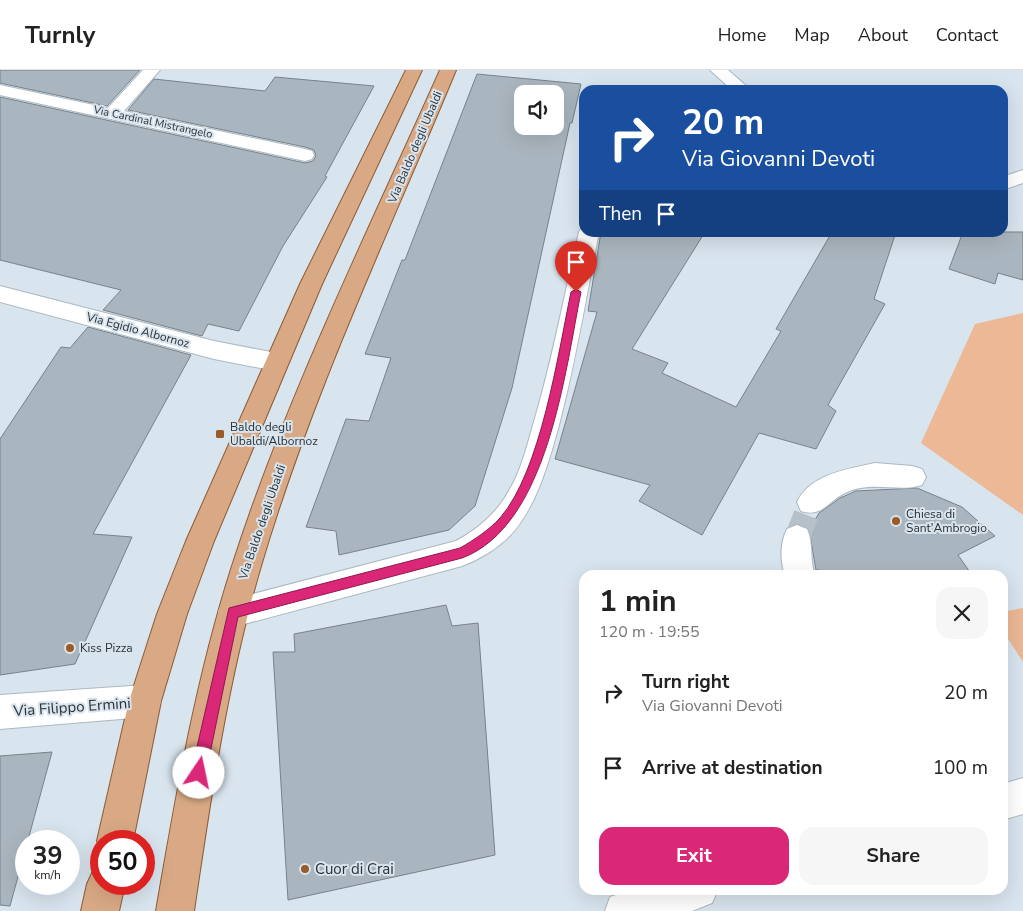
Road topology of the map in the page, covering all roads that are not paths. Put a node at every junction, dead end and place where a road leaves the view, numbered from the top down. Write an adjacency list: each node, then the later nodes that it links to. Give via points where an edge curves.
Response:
1 (152, 70): 7 (street)
2 (414, 70): 13 (main road)
3 (448, 70): 18 (main road, Via Baldo degli Ubaldi, via 328,344 271,492)
4 (718, 70): 5 (street)
5 (736, 85)
6 (0, 90): 7 (street, Via Cardinal Mistrangelo)
7 (113, 113): 8 (street, Via Cardinal Mistrangelo)
8 (305, 155)
9 (1023, 176): 10 (street)
10 (1008, 182)
11 (588, 237): 18 (street, via 547,423 522,495 504,522 478,544 462,552)
12 (0, 294): 13 (street, Via Egidio Albornoz, via 214,350)
13 (276, 362): 19 (main road, via 200,541)
14 (912, 477): 15 (street, via 875,474 838,483)
15 (811, 502)
16 (797, 538): 17 (street)
17 (798, 570)
18 (233, 612): 28 (main road, Via Baldo degli Ubaldi, via 197,782)
19 (144, 701): 20 (street, Via Filippo Ermini); 23 (main road)
20 (0, 712)
21 (1023, 796): 22 (street)
22 (1008, 800)
23 (117, 830)
24 (104, 895): 27 (main road)
25 (688, 895): 26 (street)
26 (665, 906): 29 (street)
27 (100, 911)
28 (175, 911)
29 (624, 911)

